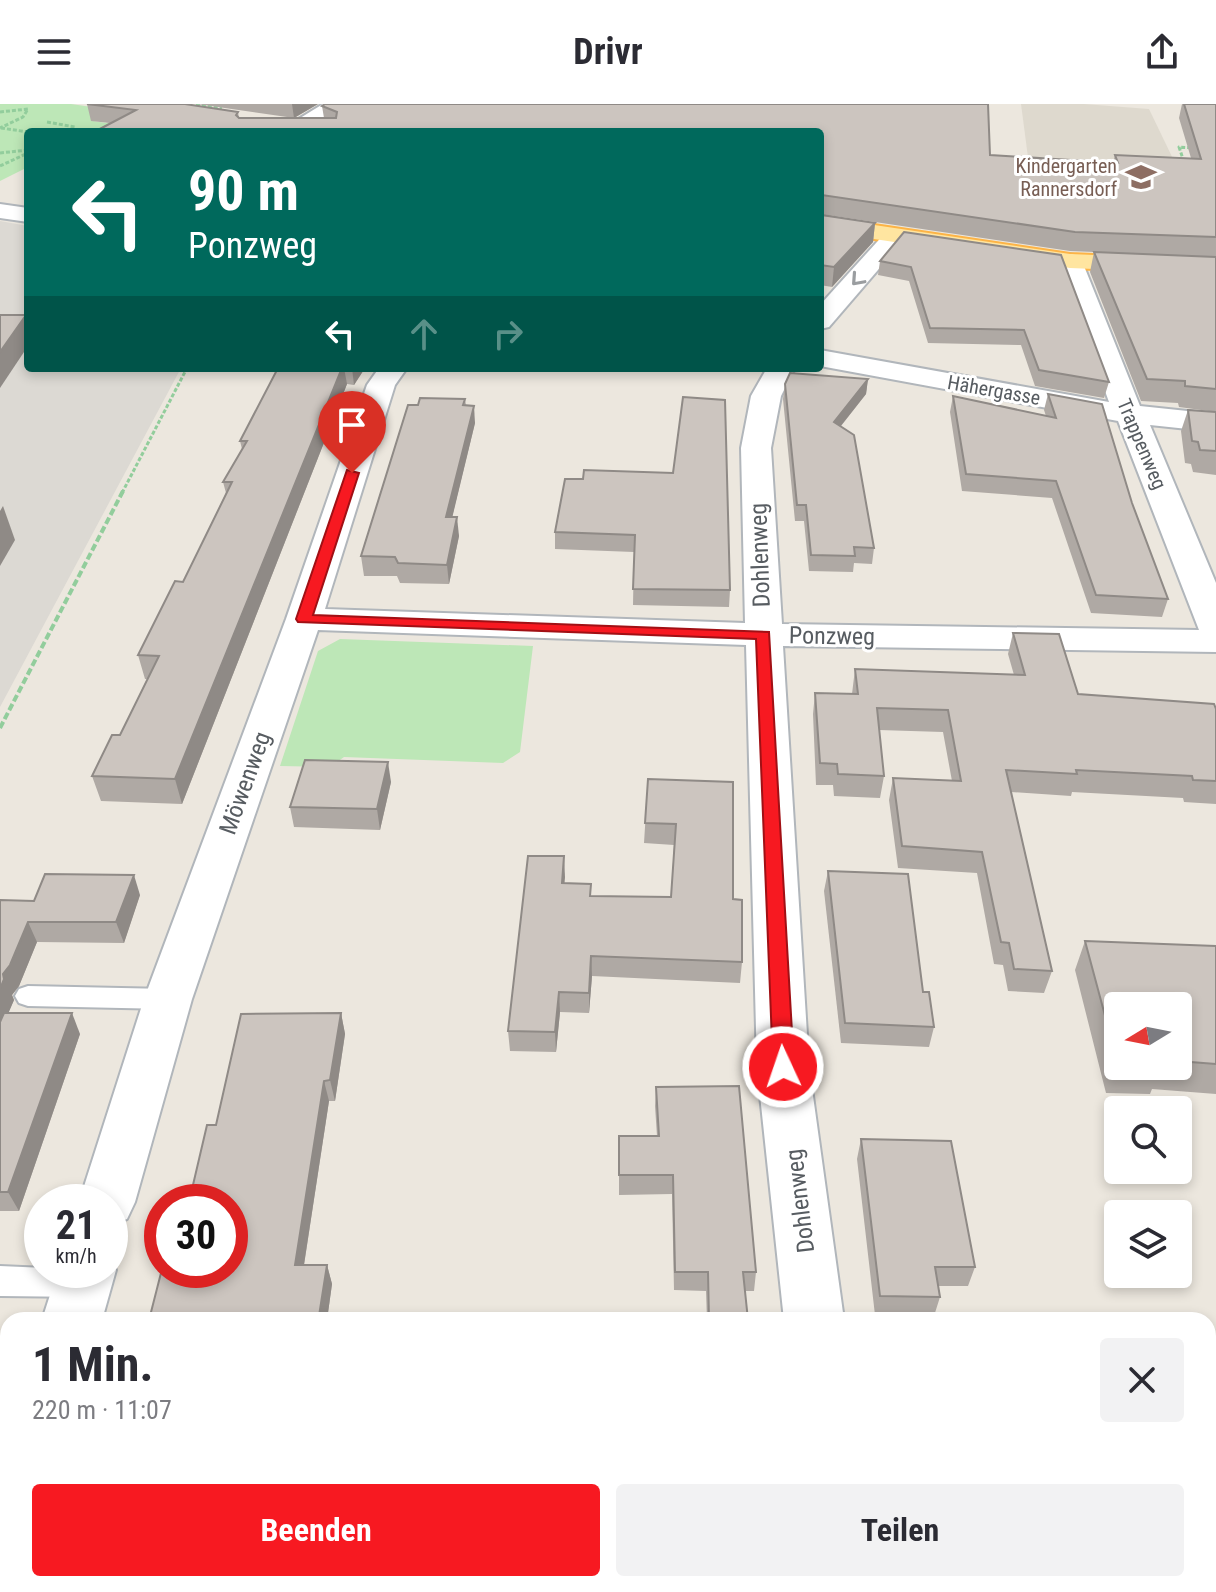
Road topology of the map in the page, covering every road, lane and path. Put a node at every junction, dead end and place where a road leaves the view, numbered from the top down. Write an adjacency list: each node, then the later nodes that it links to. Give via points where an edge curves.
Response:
1 (337, 104): 4 (street)
2 (0, 112): 5 (path, via 28,109)
3 (47, 122): 6 (path)
4 (292, 126): 7 (main road)
5 (0, 128): 8 (path)
6 (73, 128)
7 (304, 128)
8 (24, 131)
9 (1194, 143): 10 (path)
10 (1179, 147): 11 (path); 16 (path)
11 (1204, 149)
12 (24, 152): 13 (path)
13 (0, 153)
14 (24, 154): 15 (path)
15 (0, 166)
16 (1185, 166)
17 (0, 211): 18 (street)
18 (24, 214)
19 (824, 225): 20 (main road)
20 (894, 237): 21 (main road); 23 (street, one-way to 23)
21 (1070, 261): 22 (main road); 28 (street, Trappenweg)
22 (1216, 267)
23 (824, 316)
24 (824, 359): 28 (street, Hähergasse)
25 (185, 372): 34 (path)
26 (390, 372): 30 (street, Möwenweg, via 381,385)
27 (779, 372): 32 (street, Dohlenweg, via 766,396 756,448)
28 (1128, 414): 29 (street, Hähergasse); 31 (street, Trappenweg)
29 (1216, 423)
30 (304, 619): 32 (street, Ponzweg); 36 (street, Möwenweg)
31 (1216, 627)
32 (764, 635): 33 (street, Ponzweg); 40 (street, Dohlenweg, via 783,1067)
33 (1216, 641)
34 (0, 728)
35 (28, 996): 36 (lane)
36 (168, 999): 37 (street, Möwenweg)
37 (112, 1184)
38 (0, 1281): 39 (lane)
39 (81, 1291)
40 (813, 1312)

